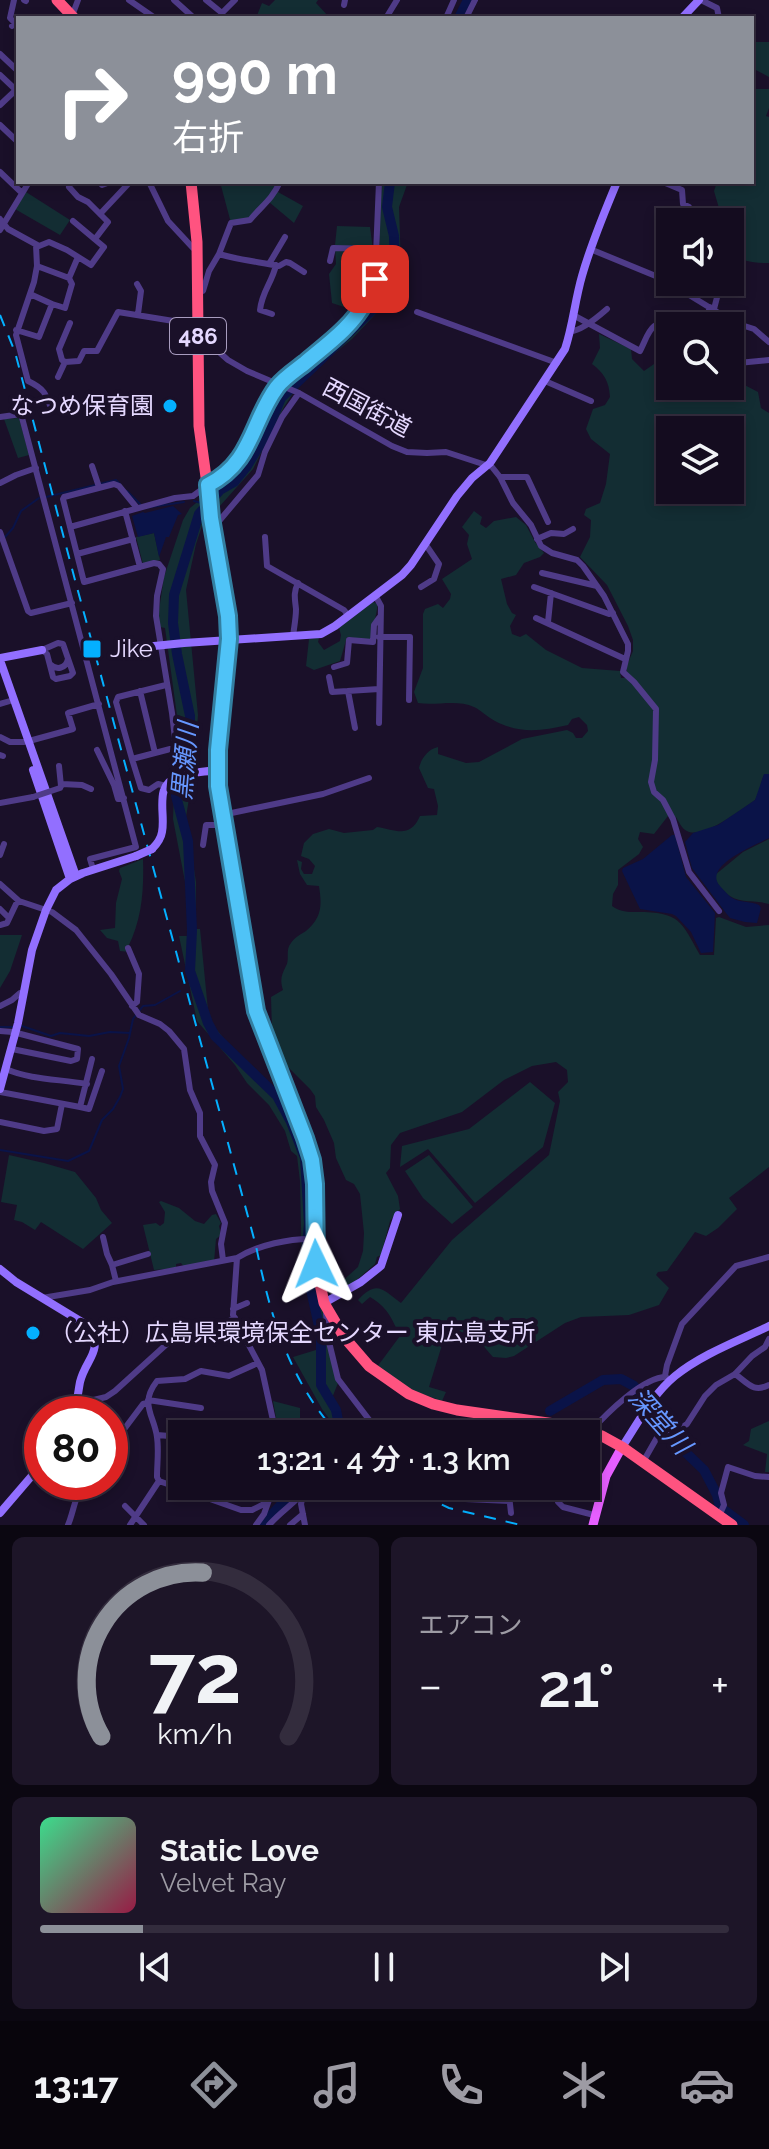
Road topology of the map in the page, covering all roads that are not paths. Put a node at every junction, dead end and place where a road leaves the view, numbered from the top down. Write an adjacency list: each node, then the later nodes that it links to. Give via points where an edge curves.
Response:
1 (14, 0): 14 (street)
2 (57, 0): 9 (highway)
3 (129, 0): 10 (street)
4 (174, 0): 11 (street)
5 (206, 0): 8 (street)
6 (235, 0): 8 (street)
7 (700, 0): 12 (street); 13 (street, via 717,8)
8 (220, 15)
9 (72, 16)
10 (152, 16)
11 (192, 16)
12 (684, 16)
13 (719, 16)
14 (12, 26)
15 (0, 54): 16 (street)
16 (16, 67)
17 (0, 75): 18 (street)
18 (16, 88)
19 (16, 90): 20 (street)
20 (0, 105)
21 (0, 125): 22 (street)
22 (16, 140)
23 (16, 144): 24 (street)
24 (10, 150)
25 (0, 172): 35 (street)
26 (28, 184): 35 (street)
27 (128, 184): 39 (street)
28 (150, 184): 45 (street, via 168,221)
29 (191, 184): 45 (highway, 486)
30 (279, 184): 48 (street, via 250,220 231,223)
31 (379, 184): 46 (street)
32 (616, 184): 47 (street)
33 (668, 184): 38 (street, via 682,190 683,204)
34 (69, 187): 36 (street)
35 (22, 193): 41 (street)
36 (78, 197): 37 (street); 39 (street)
37 (71, 205)
38 (689, 208)
39 (100, 214): 43 (street, via 108,222)
40 (73, 221): 43 (street)
41 (1, 225): 44 (street)
42 (285, 237): 51 (street)
43 (95, 239): 49 (street, via 104,247 91,265)
44 (36, 245): 49 (street, via 49,242); 52 (street)
45 (198, 248): 56 (highway, 486)
46 (377, 249): 50 (street, via 333,248); 80 (street, via 375,279 353,319)
47 (590, 249): 60 (street, via 663,279); 66 (street)
48 (219, 254): 51 (street); 56 (street, via 203,291)
49 (78, 257): 54 (street)
50 (330, 261)
51 (272, 265): 53 (street, via 290,263); 65 (street, via 274,274 258,296 260,310)
52 (37, 266): 54 (street); 57 (street)
53 (304, 272)
54 (69, 278): 59 (street, via 65,308)
55 (137, 284): 64 (street)
56 (198, 291): 68 (highway, 486)
57 (30, 294): 59 (street); 71 (street)
58 (716, 296): 60 (street)
59 (52, 304): 71 (street, via 39,337)
60 (712, 308): 63 (street); 73 (street)
61 (607, 309): 69 (street)
62 (417, 312): 77 (street)
63 (710, 312)
64 (138, 314): 68 (street); 75 (street, via 118,312 97,351 84,351 79,361)
65 (272, 314)
66 (573, 315): 69 (street); 72 (street)
67 (70, 323): 75 (street, via 59,349)
68 (198, 323): 80 (street, 西国街道, via 228,360); 91 (highway, 486, via 199,426)
69 (588, 323): 70 (street, via 640,351); 72 (street)
70 (656, 326)
71 (16, 330): 83 (street, via 28,381 46,393)
72 (571, 331): 77 (street)
73 (769, 342)
74 (769, 360): 76 (street)
75 (65, 362): 78 (street)
76 (744, 362)
77 (557, 363): 79 (street)
78 (58, 377)
79 (545, 381): 82 (street); 86 (street)
80 (280, 386): 81 (street, 西国街道); 91 (street, via 249,445)
81 (297, 392): 86 (street, 西国街道, via 404,451 446,452); 95 (street, via 258,475)
82 (591, 401)
83 (52, 411)
84 (0, 417): 87 (street, via 21,414)
85 (92, 466): 90 (street)
86 (487, 466): 88 (street, 西国街道); 102 (street, via 457,496)
87 (36, 468): 89 (street); 112 (street)
88 (500, 477): 94 (street, via 527,477); 101 (street, 西国街道)
89 (0, 483)
90 (99, 487): 92 (street, via 117,485); 96 (street, via 64,497)
91 (208, 487): 92 (street, via 193,496); 95 (highway, 486)
92 (137, 508): 93 (street)
93 (125, 511): 96 (street); 100 (street)
94 (548, 522)
95 (212, 523): 120 (highway, 486)
96 (70, 527): 103 (street)
97 (573, 529): 101 (street)
98 (0, 534): 112 (street, via 28,611)
99 (265, 537): 106 (street, via 267,566)
100 (133, 539): 103 (street); 104 (street)
101 (537, 539): 107 (street, 西国街道, via 545,551 577,560)
102 (426, 545): 108 (street, via 439,564 434,579); 111 (street, via 402,575)
103 (77, 554): 104 (street, via 84,582)
104 (140, 567): 121 (street, via 156,563 163,569 156,609)
105 (542, 573): 107 (street)
106 (298, 583): 114 (street); 118 (street)
107 (597, 586): 113 (street, 西国街道)
108 (421, 587)
109 (534, 587): 110 (street)
110 (551, 593): 113 (street); 117 (street)
111 (375, 595): 114 (street); 115 (street, via 381,606)
112 (72, 603): 138 (street)
113 (613, 613): 126 (street, 西国街道, via 628,644)
114 (348, 615): 118 (street, via 321,634)
115 (379, 618): 119 (street); 128 (street, via 373,642 349,640 347,663)
116 (536, 618): 117 (street)
117 (548, 622): 126 (street)
118 (293, 636): 120 (street)
119 (379, 637): 132 (street); 135 (street, via 410,637)
120 (229, 639): 121 (street); 147 (highway, 486)
121 (162, 645): 123 (street); 131 (street)
122 (42, 650): 124 (street); 125 (street, via 61,643); 127 (street)
123 (140, 650)
124 (0, 659): 142 (street)
125 (68, 659): 127 (street, via 59,668); 127 (street, via 72,675 57,679)
126 (625, 659): 164 (street, 西国街道, via 623,672 656,709 654,792 678,830 689,872)
127 (49, 663)
128 (334, 667)
129 (0, 675): 136 (street)
130 (329, 677): 134 (street, via 332,692)
131 (166, 685): 133 (street); 144 (street, via 174,748)
132 (379, 689): 134 (street); 139 (street)
133 (140, 691): 144 (street); 145 (street, via 116,702)
134 (348, 691): 140 (street)
135 (409, 700)
136 (10, 701): 137 (street); 142 (street)
137 (0, 704)
138 (99, 704): 142 (street, via 68,713 73,729); 152 (street)
139 (379, 723)
140 (355, 728)
141 (0, 737): 142 (street)
142 (27, 742): 159 (street)
143 (97, 750): 152 (street, via 118,799)
144 (155, 753): 145 (street)
145 (132, 759): 150 (street, via 141,788)
146 (59, 766): 149 (street)
147 (217, 770): 150 (street, via 175,777); 154 (highway, 486)
148 (369, 778): 154 (street)
149 (61, 786): 151 (street); 153 (street, bridge)
150 (166, 786): 158 (street, bridge, via 161,797 163,831 152,849)
151 (91, 789)
152 (124, 798): 158 (street, via 136,847 90,859)
153 (0, 803)
154 (223, 820): 156 (street, via 206,825); 184 (highway, 486, via 256,1011 312,1160)
155 (4, 844): 157 (street)
156 (203, 845)
157 (0, 855)
158 (93, 869): 159 (street)
159 (73, 878): 163 (street, via 56,890)
160 (0, 884): 161 (street)
161 (19, 901): 163 (street); 165 (street)
162 (0, 909): 165 (street)
163 (46, 910): 168 (street); 170 (street, via 76,930)
164 (719, 911)
165 (9, 918): 166 (street)
166 (0, 925)
167 (128, 948): 170 (street, via 140,979)
168 (23, 993): 169 (street); 172 (street)
169 (0, 1006)
170 (132, 1006): 188 (street, via 169,1031 184,1049 190,1090 200,1113 200,1136 215,1165 211,1182 225,1223)
171 (0, 1031): 172 (street)
172 (16, 1033): 173 (street); 173 (street, via 73,1046 77,1059)
173 (12, 1049): 175 (street)
174 (92, 1059): 177 (street)
175 (6, 1069): 177 (street, via 26,1077); 178 (street)
176 (102, 1071): 180 (street, via 89,1109)
177 (87, 1084): 180 (street)
178 (0, 1090): 179 (street)
179 (62, 1104): 180 (street); 181 (street, via 57,1129)
180 (80, 1107)
181 (0, 1122)
182 (398, 1215): 194 (street, via 381,1266)
183 (103, 1237): 189 (street)
184 (309, 1239): 187 (street); 194 (highway, 486)
185 (148, 1254): 189 (street)
186 (769, 1257): 201 (street, via 736,1266 682,1324)
187 (237, 1258): 188 (street); 195 (street)
188 (223, 1260): 191 (street)
189 (112, 1265): 191 (street)
190 (0, 1269): 192 (street)
191 (116, 1281): 192 (street)
192 (42, 1298): 203 (street, via 90,1327 94,1335 94,1353)
193 (247, 1303): 195 (street)
194 (326, 1308): 208 (street, via 338,1379); 209 (highway, 486, via 369,1366 400,1389 457,1410)
195 (233, 1309): 196 (street)
196 (235, 1318): 199 (street); 204 (street, via 169,1342)
197 (769, 1326): 201 (street)
198 (769, 1339): 200 (street)
199 (258, 1363): 205 (street, via 229,1376 201,1371 185,1379 157,1381); 207 (street)
200 (735, 1374): 202 (street, via 753,1387); 216 (street, via 705,1396 687,1424 659,1434)
201 (667, 1379): 210 (street, via 650,1379); 215 (street)
202 (769, 1385)
203 (78, 1396)
204 (108, 1396)
205 (148, 1402): 206 (street); 211 (street); 212 (street)
206 (201, 1408)
207 (273, 1420)
208 (369, 1420)
209 (517, 1420)
210 (596, 1420)
211 (128, 1424)
212 (157, 1435): 213 (street); 218 (street)
213 (168, 1436)
214 (600, 1438): 215 (highway, 486)
215 (622, 1447): 216 (highway, 486); 235 (main road, via 606,1476)
216 (643, 1462): 230 (highway, 486)
217 (769, 1477): 230 (street, via 728,1467)
218 (159, 1481): 219 (street); 234 (street)
219 (168, 1484)
220 (24, 1485): 231 (street)
221 (76, 1500): 236 (street)
222 (215, 1500): 228 (street, via 241,1510)
223 (297, 1500): 240 (street)
224 (302, 1500): 233 (street)
225 (487, 1500): 227 (street)
226 (559, 1500): 235 (street, via 563,1507)
227 (509, 1501): 232 (street)
228 (268, 1502): 239 (street)
229 (125, 1506): 234 (street)
230 (721, 1512): 243 (highway, 486)
231 (0, 1513)
232 (511, 1513)
233 (303, 1514): 241 (street); 242 (street)
234 (135, 1517): 237 (street); 238 (street)
235 (594, 1520)
236 (68, 1525)
237 (130, 1525)
238 (144, 1525)
239 (256, 1525)
240 (269, 1525)
241 (290, 1525)
242 (305, 1525)
243 (732, 1525)

